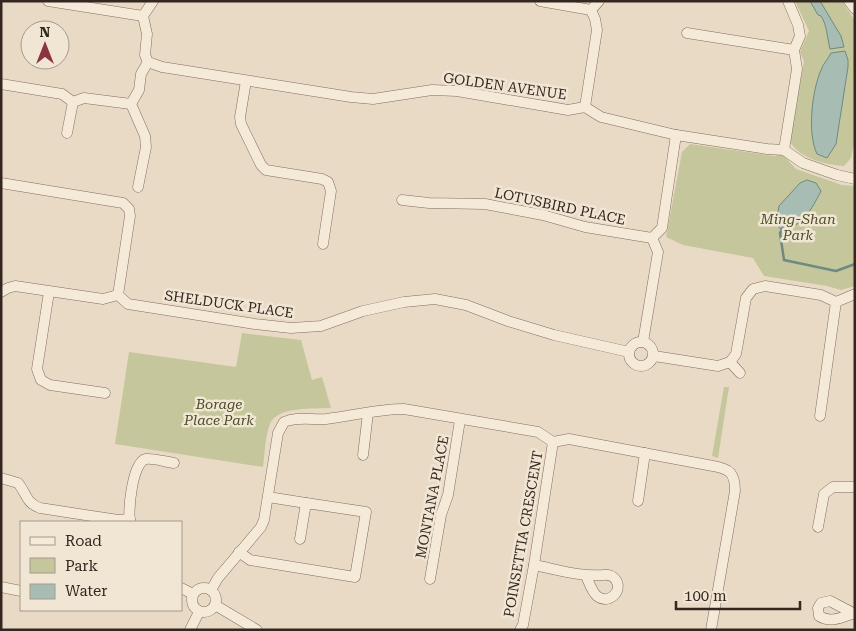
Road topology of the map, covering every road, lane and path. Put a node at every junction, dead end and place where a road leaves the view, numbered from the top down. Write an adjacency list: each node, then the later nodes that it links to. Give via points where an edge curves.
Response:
1 (48, 1): 9 (street)
2 (153, 1): 9 (street)
3 (540, 1): 8 (street)
4 (599, 1): 8 (street)
5 (788, 1): 11 (street, via 800,36)
6 (850, 1): 7 (street)
7 (855, 9)
8 (591, 10): 17 (street, via 597,30)
9 (143, 16): 12 (street)
10 (687, 33): 11 (street)
11 (794, 50): 20 (street, via 796,69)
12 (148, 62): 13 (street, GOLDEN AVENUE); 16 (street)
13 (246, 81): 17 (street, GOLDEN AVENUE, via 351,98 373,99 432,90 457,91 568,110); 26 (street, via 241,124 261,165 266,170 328,182 330,191)
14 (1, 84): 15 (street, via 62,94)
15 (73, 102): 16 (street, via 84,98); 18 (street)
16 (131, 104): 23 (street, via 145,136 146,147)
17 (585, 107): 19 (street, GOLDEN AVENUE, via 601,117)
18 (67, 133)
19 (676, 135): 20 (street, GOLDEN AVENUE); 25 (street, via 662,228)
20 (784, 150): 21 (street, GOLDEN AVENUE, via 803,163)
21 (855, 179)
22 (1, 183): 29 (street, via 123,203 130,216)
23 (138, 187)
24 (402, 200): 25 (street, LOTUSBIRD PLACE, via 485,204 543,214 585,227)
25 (652, 238): 32 (street, via 658,252)
26 (323, 244)
27 (1, 292): 28 (street, via 15,286)
28 (49, 292): 29 (street, via 104,299); 37 (street, via 37,369 41,380 50,385)
29 (118, 294): 33 (street, SHELDUCK PLACE, via 128,304 291,328 321,326 363,311 435,299 466,305 554,335)
30 (855, 294): 31 (street)
31 (836, 302): 35 (street, via 822,295 765,286 753,289 746,298 736,354); 39 (street)
32 (643, 342): 33 (street, via 632,345); 34 (street, via 650,345)
33 (629, 352): 34 (street, via 632,363 639,366 647,365)
34 (654, 356): 35 (street, via 718,366)
35 (730, 362): 36 (street)
36 (740, 373)
37 (105, 393)
38 (368, 413): 40 (street, via 404,410); 43 (street); 47 (street, via 325,419 294,418 284,422 278,433)
39 (820, 416)
40 (460, 420): 41 (street, via 538,432); 56 (street, MONTANA PLACE)
41 (553, 442): 42 (street, via 569,439); 54 (street, POINSETTIA CRESCENT)
42 (645, 453): 48 (street); 67 (street, via 724,468 735,480)
43 (363, 455)
44 (174, 463): 50 (street, via 146,459 140,462 136,468)
45 (1, 478): 50 (street, via 18,483 32,505 40,508)
46 (855, 488): 51 (street, via 833,487 824,494)
47 (268, 497): 49 (street); 53 (street, via 261,527)
48 (638, 501)
49 (306, 503): 52 (street); 53 (street, via 366,512 356,577 250,560)
50 (130, 521)
51 (818, 526)
52 (300, 539)
53 (239, 552): 59 (street)
54 (534, 565): 55 (street); 66 (street, POINSETTIA CRESCENT)
55 (586, 576)
56 (430, 579)
57 (1, 587): 60 (street)
58 (182, 588): 61 (street)
59 (211, 590): 61 (street, via 200,588); 62 (street, via 216,597)
60 (20, 591)
61 (193, 594): 63 (street, via 192,606)
62 (215, 605): 63 (street, via 208,612); 65 (street)
63 (199, 612): 64 (street)
64 (190, 630)
65 (257, 630)
66 (520, 630)
67 (711, 630)

